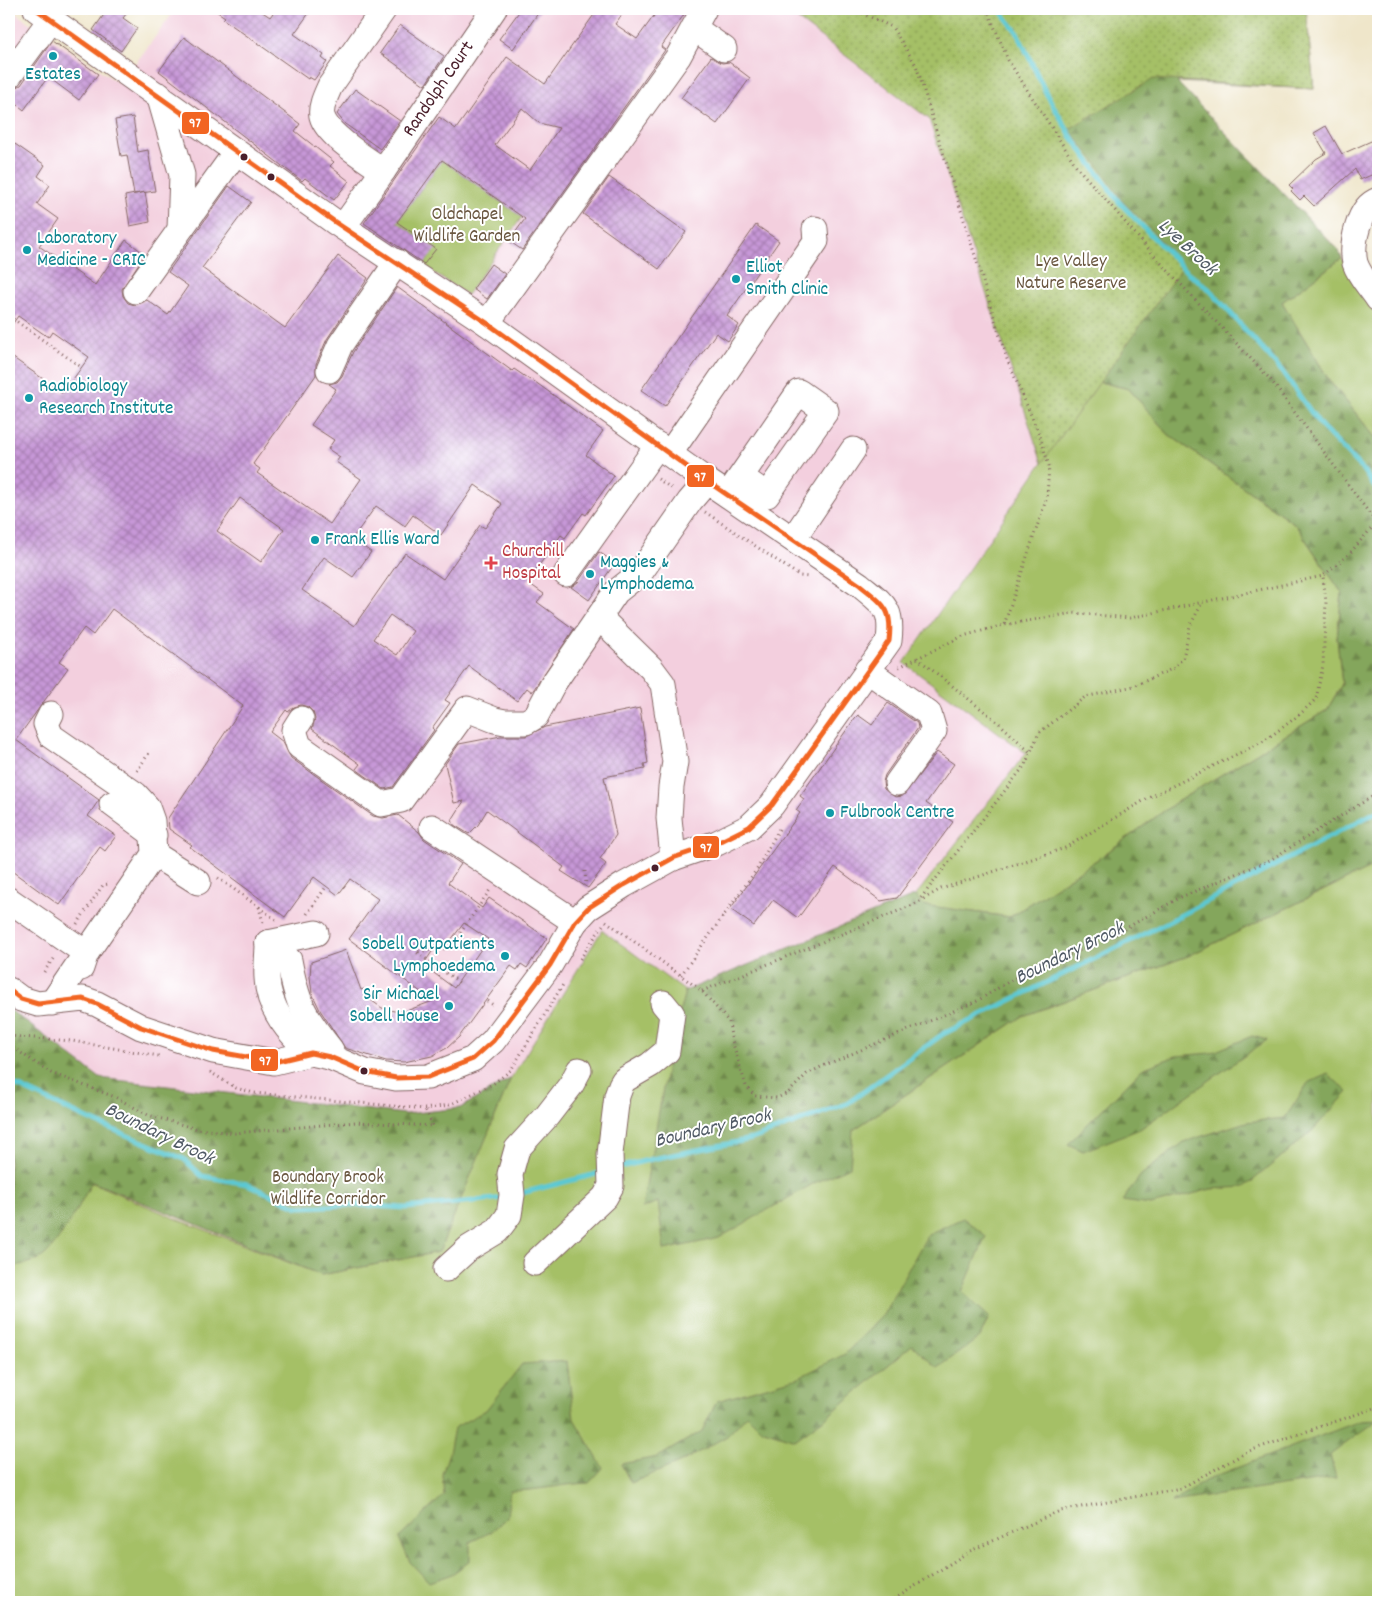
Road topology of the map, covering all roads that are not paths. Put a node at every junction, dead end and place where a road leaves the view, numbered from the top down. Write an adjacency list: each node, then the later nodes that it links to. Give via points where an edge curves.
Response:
1 (384, 9): 9 (street, via 330,86 322,115 327,128)
2 (494, 9): 9 (street, Randolph Court)
3 (43, 14): 6 (street); 7 (street)
4 (699, 19): 5 (street); 17 (street, via 678,57)
5 (724, 49)
6 (9, 76)
7 (159, 95): 8 (street); 12 (street, via 182,175)
8 (236, 152): 11 (street, via 284,196); 12 (street)
9 (383, 170): 11 (street, Randolph Court)
10 (1378, 200): 16 (street, via 1365,210 1354,248 1355,262)
11 (335, 228): 14 (street)
12 (180, 229): 15 (street)
13 (814, 229): 19 (street, via 816,241)
14 (397, 262): 17 (street); 18 (street, via 340,345)
15 (136, 291)
16 (1378, 299)
17 (487, 323): 19 (street)
18 (330, 370)
19 (664, 449): 21 (street); 23 (street)
20 (853, 450): 22 (street)
21 (707, 481): 22 (street, via 734,486); 24 (street, via 640,573 616,592)
22 (793, 539): 25 (street, via 883,604 891,622 889,641)
23 (566, 574)
24 (600, 618): 27 (street, via 553,684 536,716 526,722 505,722 466,709 402,800 381,804 299,746 294,730); 32 (street, via 663,684 675,762 669,818)
25 (867, 670): 28 (street, via 929,714 933,723 934,731); 32 (street, via 772,805 749,827)
26 (51, 714): 31 (street, via 46,724 51,736 135,794 147,807)
27 (301, 719)
28 (897, 783)
29 (112, 804): 31 (street)
30 (432, 826): 35 (street)
31 (154, 845): 33 (street); 37 (street)
32 (673, 858): 35 (street, via 596,904)
33 (206, 878)
34 (9, 900): 37 (street)
35 (575, 922): 42 (street, via 550,965 512,1018 473,1058 428,1077 396,1078 365,1072)
36 (309, 927): 42 (street, via 275,934 289,960 296,998 309,1022 331,1050)
37 (86, 953): 39 (street, via 79,976); 40 (street)
38 (9, 990): 40 (street, via 21,999 38,1004)
39 (82, 1000): 40 (street); 42 (street, via 97,1004 141,1028 213,1051 274,1062)
40 (52, 1003)
41 (663, 1003): 44 (street, via 672,1014 667,1051 620,1085 610,1172 599,1204)
42 (320, 1055)
43 (579, 1070): 45 (street, via 547,1116 517,1149 510,1174 510,1205 497,1231 469,1248)
44 (535, 1262)
45 (446, 1268)

